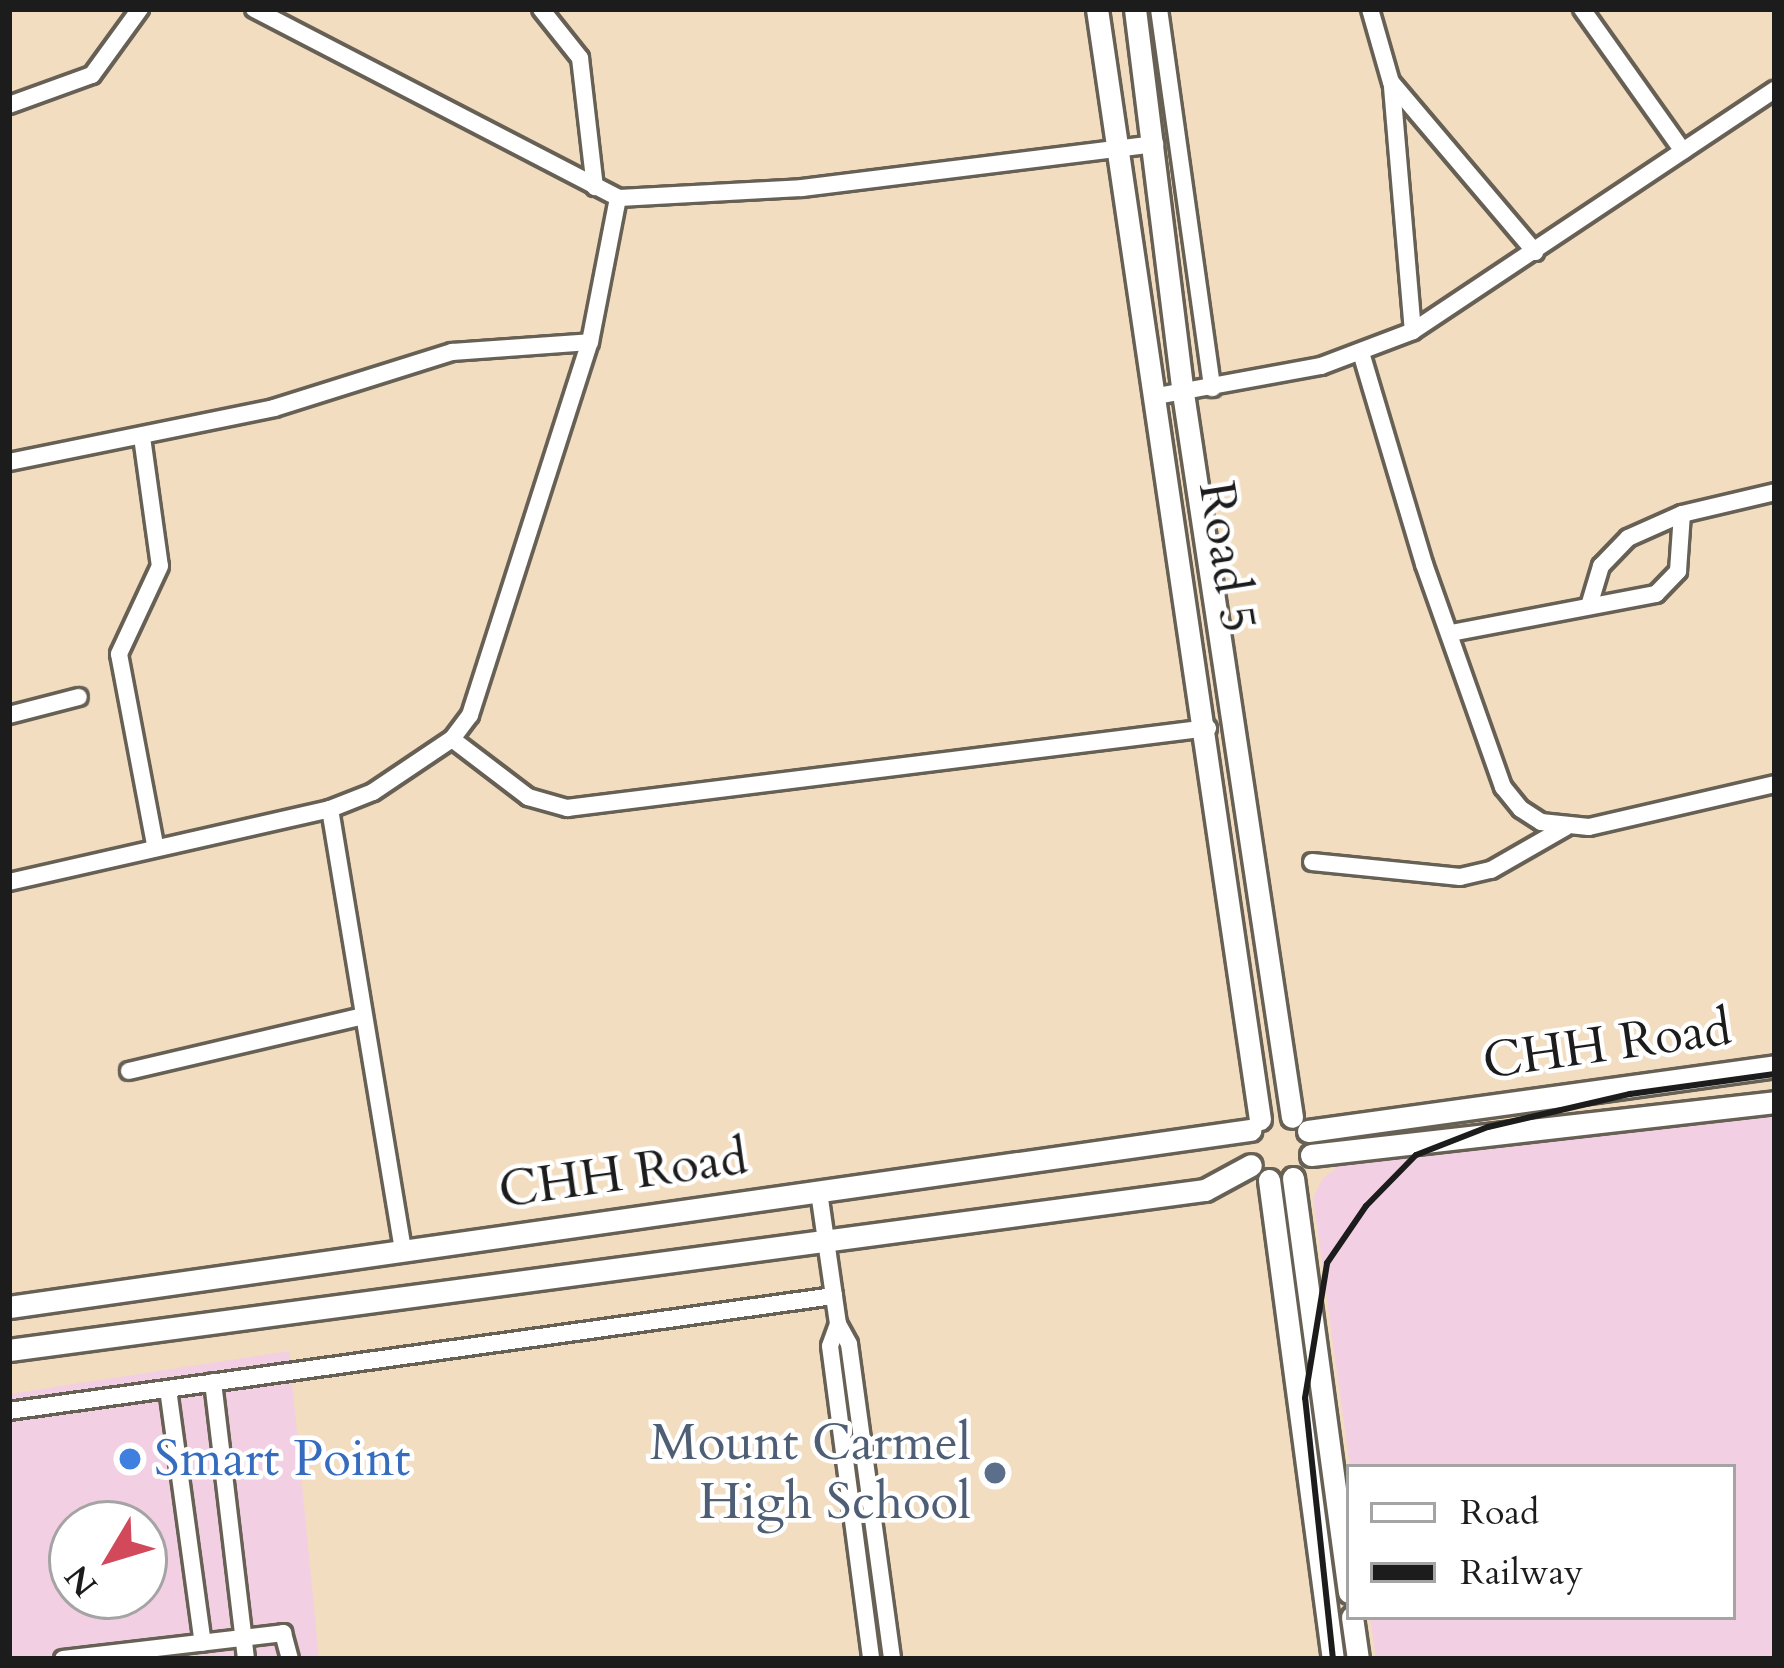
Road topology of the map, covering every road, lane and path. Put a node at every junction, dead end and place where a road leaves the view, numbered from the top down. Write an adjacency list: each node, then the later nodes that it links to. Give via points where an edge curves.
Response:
1 (140, 9): 11 (street, via 92,75)
2 (542, 9): 15 (street, via 580,58)
3 (1097, 9): 13 (street, Road 5)
4 (1135, 9): 12 (street, Road 5)
5 (1159, 9): 21 (street)
6 (1370, 9): 9 (street)
7 (1582, 9): 14 (street)
8 (257, 10): 15 (street)
9 (1391, 82): 17 (street); 18 (street)
10 (1775, 90): 14 (street)
11 (9, 105)
12 (1155, 144): 13 (street); 22 (street, Road 5)
13 (1115, 148): 16 (street, via 802,188); 23 (street, Road 5)
14 (1683, 151): 17 (street)
15 (596, 187): 16 (street)
16 (618, 198): 19 (street)
17 (1534, 252): 18 (street)
18 (1414, 331): 20 (street)
19 (590, 343): 24 (street, via 452,352 274,408); 33 (street, via 478,692)
20 (1362, 356): 21 (street); 29 (street)
21 (1211, 388): 22 (street)
22 (1183, 393): 23 (street); 44 (street, Road 5)
23 (1157, 396): 32 (street, Road 5)
24 (142, 437): 25 (street); 37 (street, via 160,566 119,654)
25 (9, 462)
26 (1775, 492): 27 (street)
27 (1682, 514): 28 (street, via 1613,549); 28 (street, via 1670,584)
28 (1588, 606): 29 (street)
29 (1451, 633): 36 (street, via 1503,787 1541,822)
30 (79, 697): 31 (street)
31 (9, 715)
32 (1208, 728): 33 (street, via 567,808 528,796); 45 (street, Road 5)
33 (452, 739): 35 (street, via 373,792)
34 (1775, 784): 36 (street)
35 (330, 809): 37 (street); 40 (street)
36 (1566, 827): 38 (street, via 1491,870 1460,877)
37 (155, 845): 39 (street)
38 (1312, 862)
39 (9, 882)
40 (364, 1016): 42 (street); 52 (street)
41 (1775, 1066): 44 (street, CHH Road)
42 (129, 1071)
43 (1775, 1102): 46 (street, CHH Road)
44 (1300, 1124): 45 (street); 46 (street)
45 (1255, 1125): 47 (street); 50 (street, CHH Road)
46 (1311, 1155): 48 (street)
47 (1251, 1165): 49 (street); 51 (street, via 1205,1190)
48 (1293, 1178): 49 (street); 60 (street)
49 (1270, 1180): 69 (street)
50 (819, 1192): 51 (street); 52 (street, CHH Road)
51 (826, 1241): 53 (street); 56 (street)
52 (403, 1251): 54 (street, CHH Road)
53 (834, 1296): 55 (street); 57 (street)
54 (9, 1307)
55 (838, 1324): 67 (street, via 830,1346); 68 (street, via 850,1344)
56 (9, 1350)
57 (213, 1382): 58 (street); 62 (street)
58 (168, 1389): 59 (street); 63 (street)
59 (9, 1411)
60 (1346, 1570)
61 (1352, 1620): 70 (street)
62 (244, 1637): 63 (street); 65 (street); 66 (street, via 283,1633)
63 (203, 1643): 64 (street)
64 (63, 1659)
65 (246, 1659)
66 (290, 1659)
67 (872, 1659)
68 (892, 1659)
69 (1333, 1659)
70 (1358, 1659)

